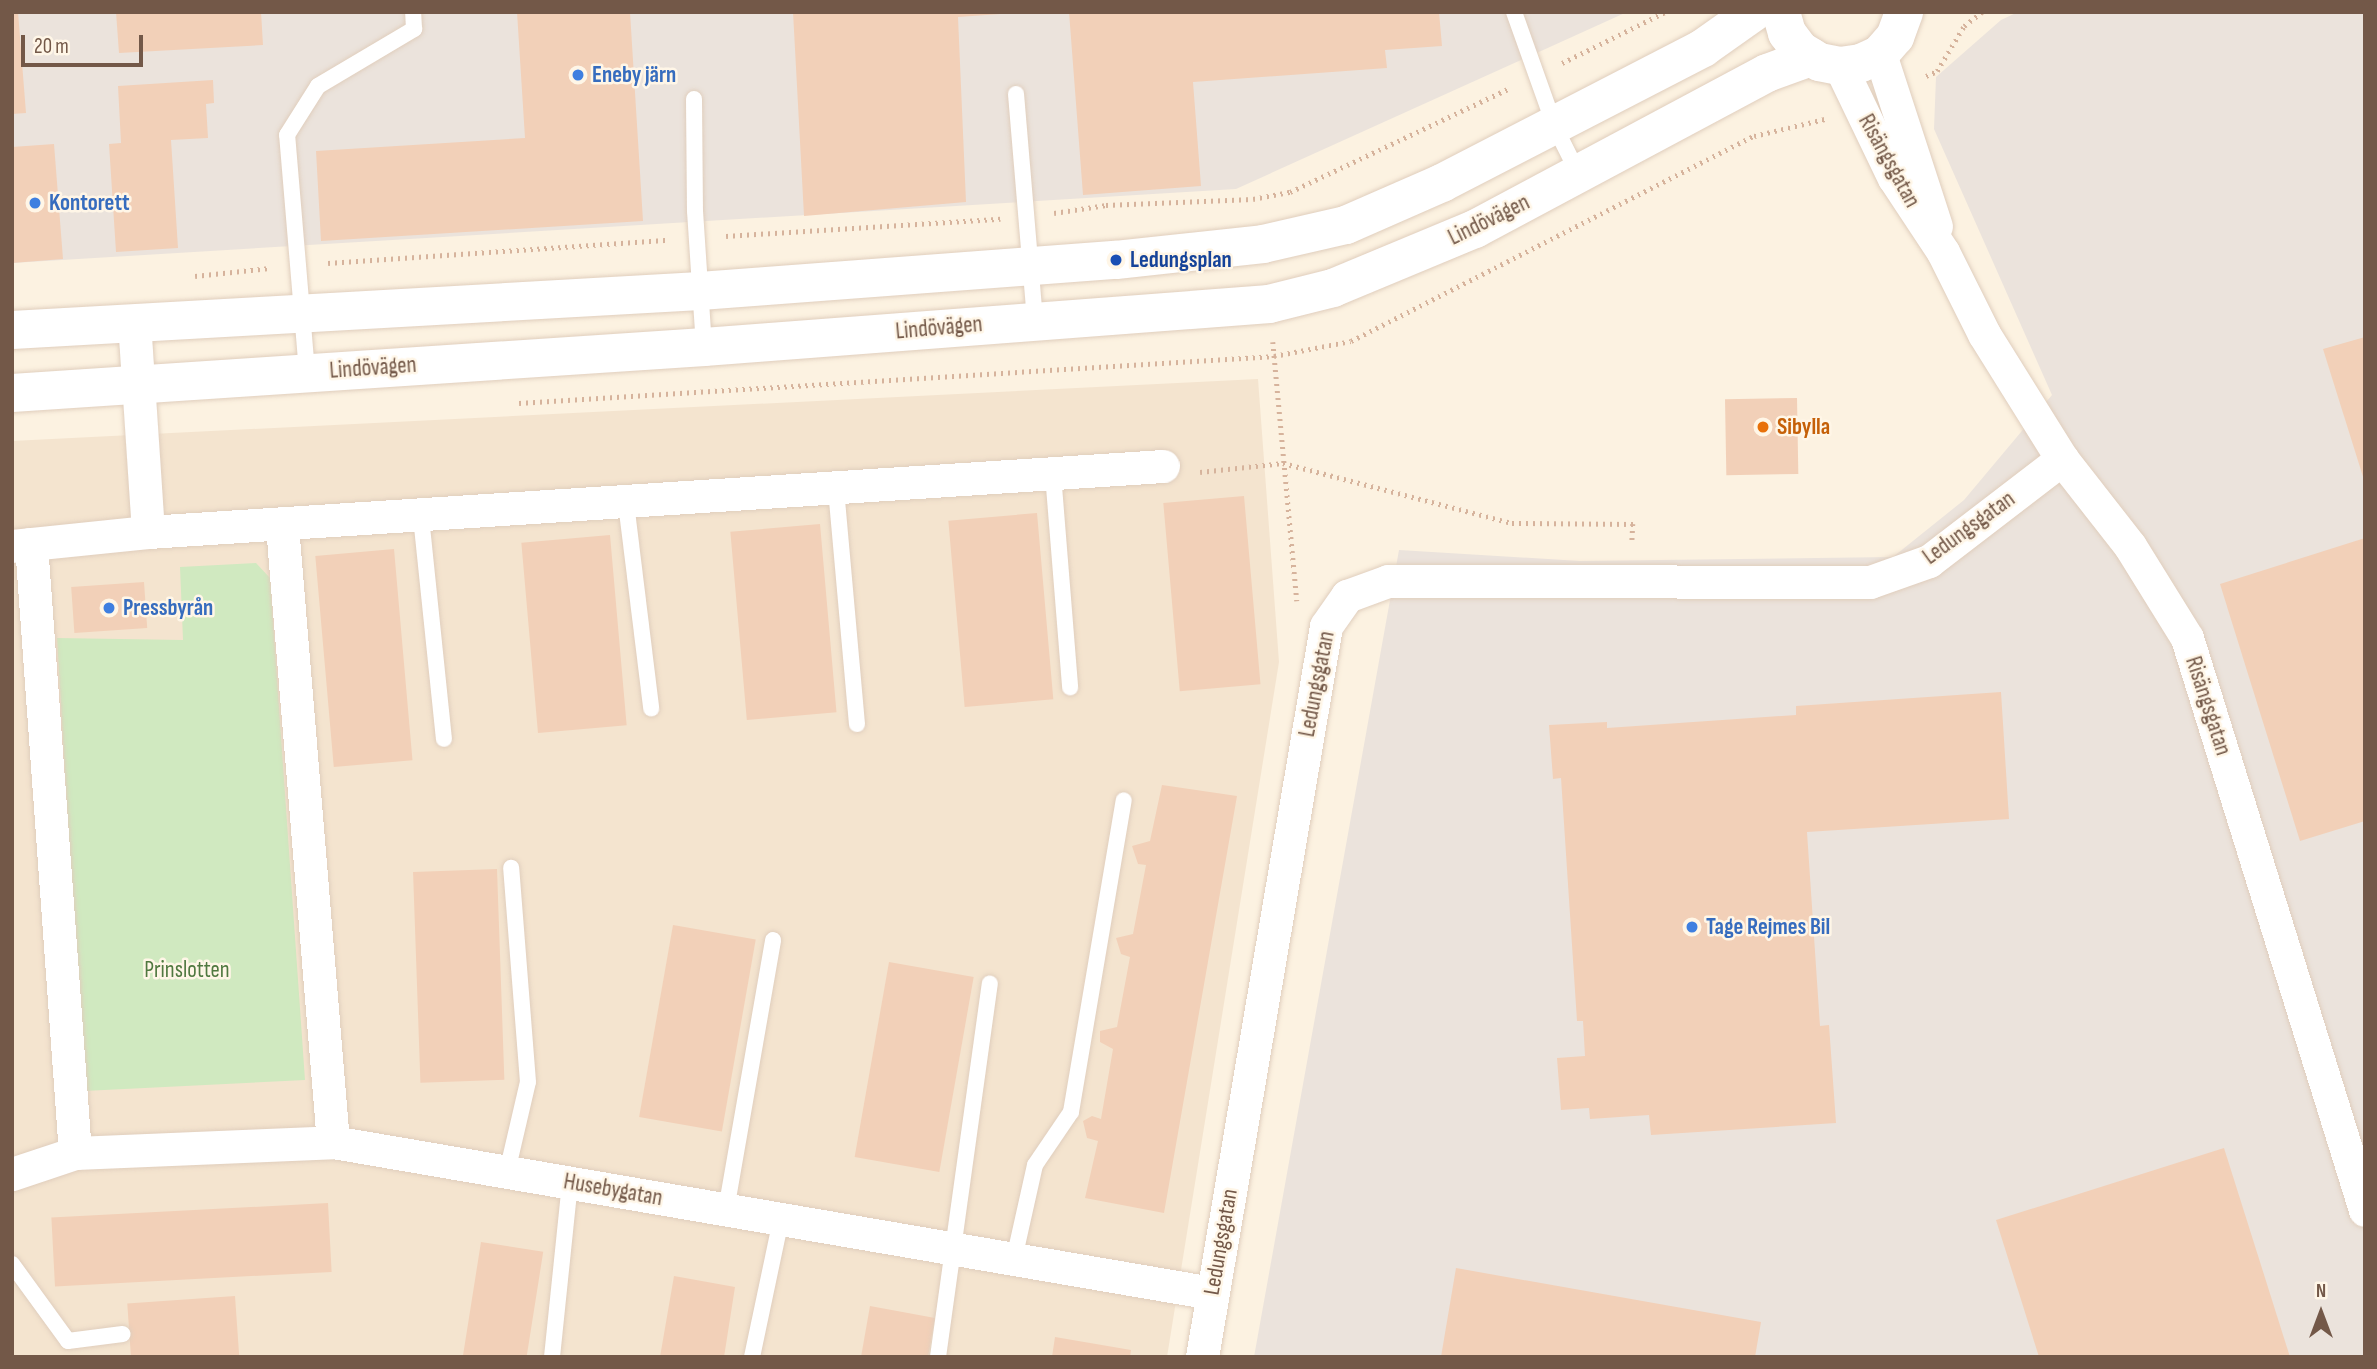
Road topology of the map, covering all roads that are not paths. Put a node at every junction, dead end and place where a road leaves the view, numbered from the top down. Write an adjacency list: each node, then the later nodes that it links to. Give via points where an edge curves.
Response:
1 (413, 12): 15 (lane, via 414,29 318,86 287,135)
2 (1514, 12): 10 (lane)
3 (1754, 12): 10 (main road, via 1703,48)
4 (1781, 12): 7 (main road, via 1787,33)
5 (1906, 14): 6 (main road)
6 (1880, 54): 7 (main road, Lindövägen, via 1861,63); 12 (street, Risängsgatan)
7 (1826, 62): 11 (main road, Lindövägen, via 1767,74); 12 (street, Risängsgatan, via 1859,106 1894,178)
8 (1016, 94): 13 (lane)
9 (694, 99): 14 (lane)
10 (1555, 127): 11 (lane); 13 (main road, via 1346,225 1263,244)
11 (1579, 174): 17 (main road, Lindövägen, via 1397,263 1333,288 1269,304)
12 (1943, 252): 23 (street, Risängsgatan, via 1984,334)
13 (1029, 265): 14 (main road); 17 (lane)
14 (700, 291): 15 (main road); 19 (lane)
15 (302, 311): 16 (main road); 20 (lane)
16 (134, 321): 18 (main road); 21 (street)
17 (1035, 321): 19 (main road, Lindövägen)
18 (12, 330)
19 (704, 347): 20 (main road, Lindövägen)
20 (307, 372): 21 (main road, Lindövägen)
21 (140, 382): 22 (main road, Lindövägen); 30 (street)
22 (12, 393)
23 (2062, 459): 46 (street, Risängsgatan, via 2130,545 2187,638); 51 (street, Ledungsgatan, via 1929,561 1870,582 1388,581 1347,596 1326,626)
24 (1164, 466): 25 (street)
25 (1053, 474): 26 (street); 32 (lane)
26 (836, 489): 27 (street); 34 (lane)
27 (626, 503): 28 (street); 33 (lane)
28 (421, 517): 29 (street); 35 (lane)
29 (282, 526): 30 (street); 40 (street)
30 (148, 532): 31 (street)
31 (21, 545): 41 (street)
32 (1070, 687)
33 (650, 708)
34 (857, 724)
35 (444, 739)
36 (1124, 800): 49 (lane, via 1072,1112 1035,1165)
37 (511, 868): 42 (lane, via 528,1083)
38 (773, 940): 45 (lane)
39 (990, 984): 48 (lane)
40 (333, 1142): 41 (street, Husebygatan); 42 (street, Husebygatan)
41 (75, 1153): 43 (street, Husebygatan)
42 (507, 1172): 44 (street, Husebygatan)
43 (12, 1174)
44 (570, 1183): 45 (street, Husebygatan); 53 (lane)
45 (726, 1210): 47 (street, Husebygatan)
46 (2365, 1210)
47 (781, 1219): 48 (street, Husebygatan); 54 (lane)
48 (951, 1248): 49 (street, Husebygatan); 55 (lane)
49 (1014, 1259): 51 (street, Husebygatan)
50 (12, 1264): 52 (lane, via 68,1341)
51 (1212, 1293): 56 (street, Ledungsgatan)
52 (123, 1334)
53 (552, 1357)
54 (752, 1357)
55 (938, 1357)
56 (1202, 1357)

